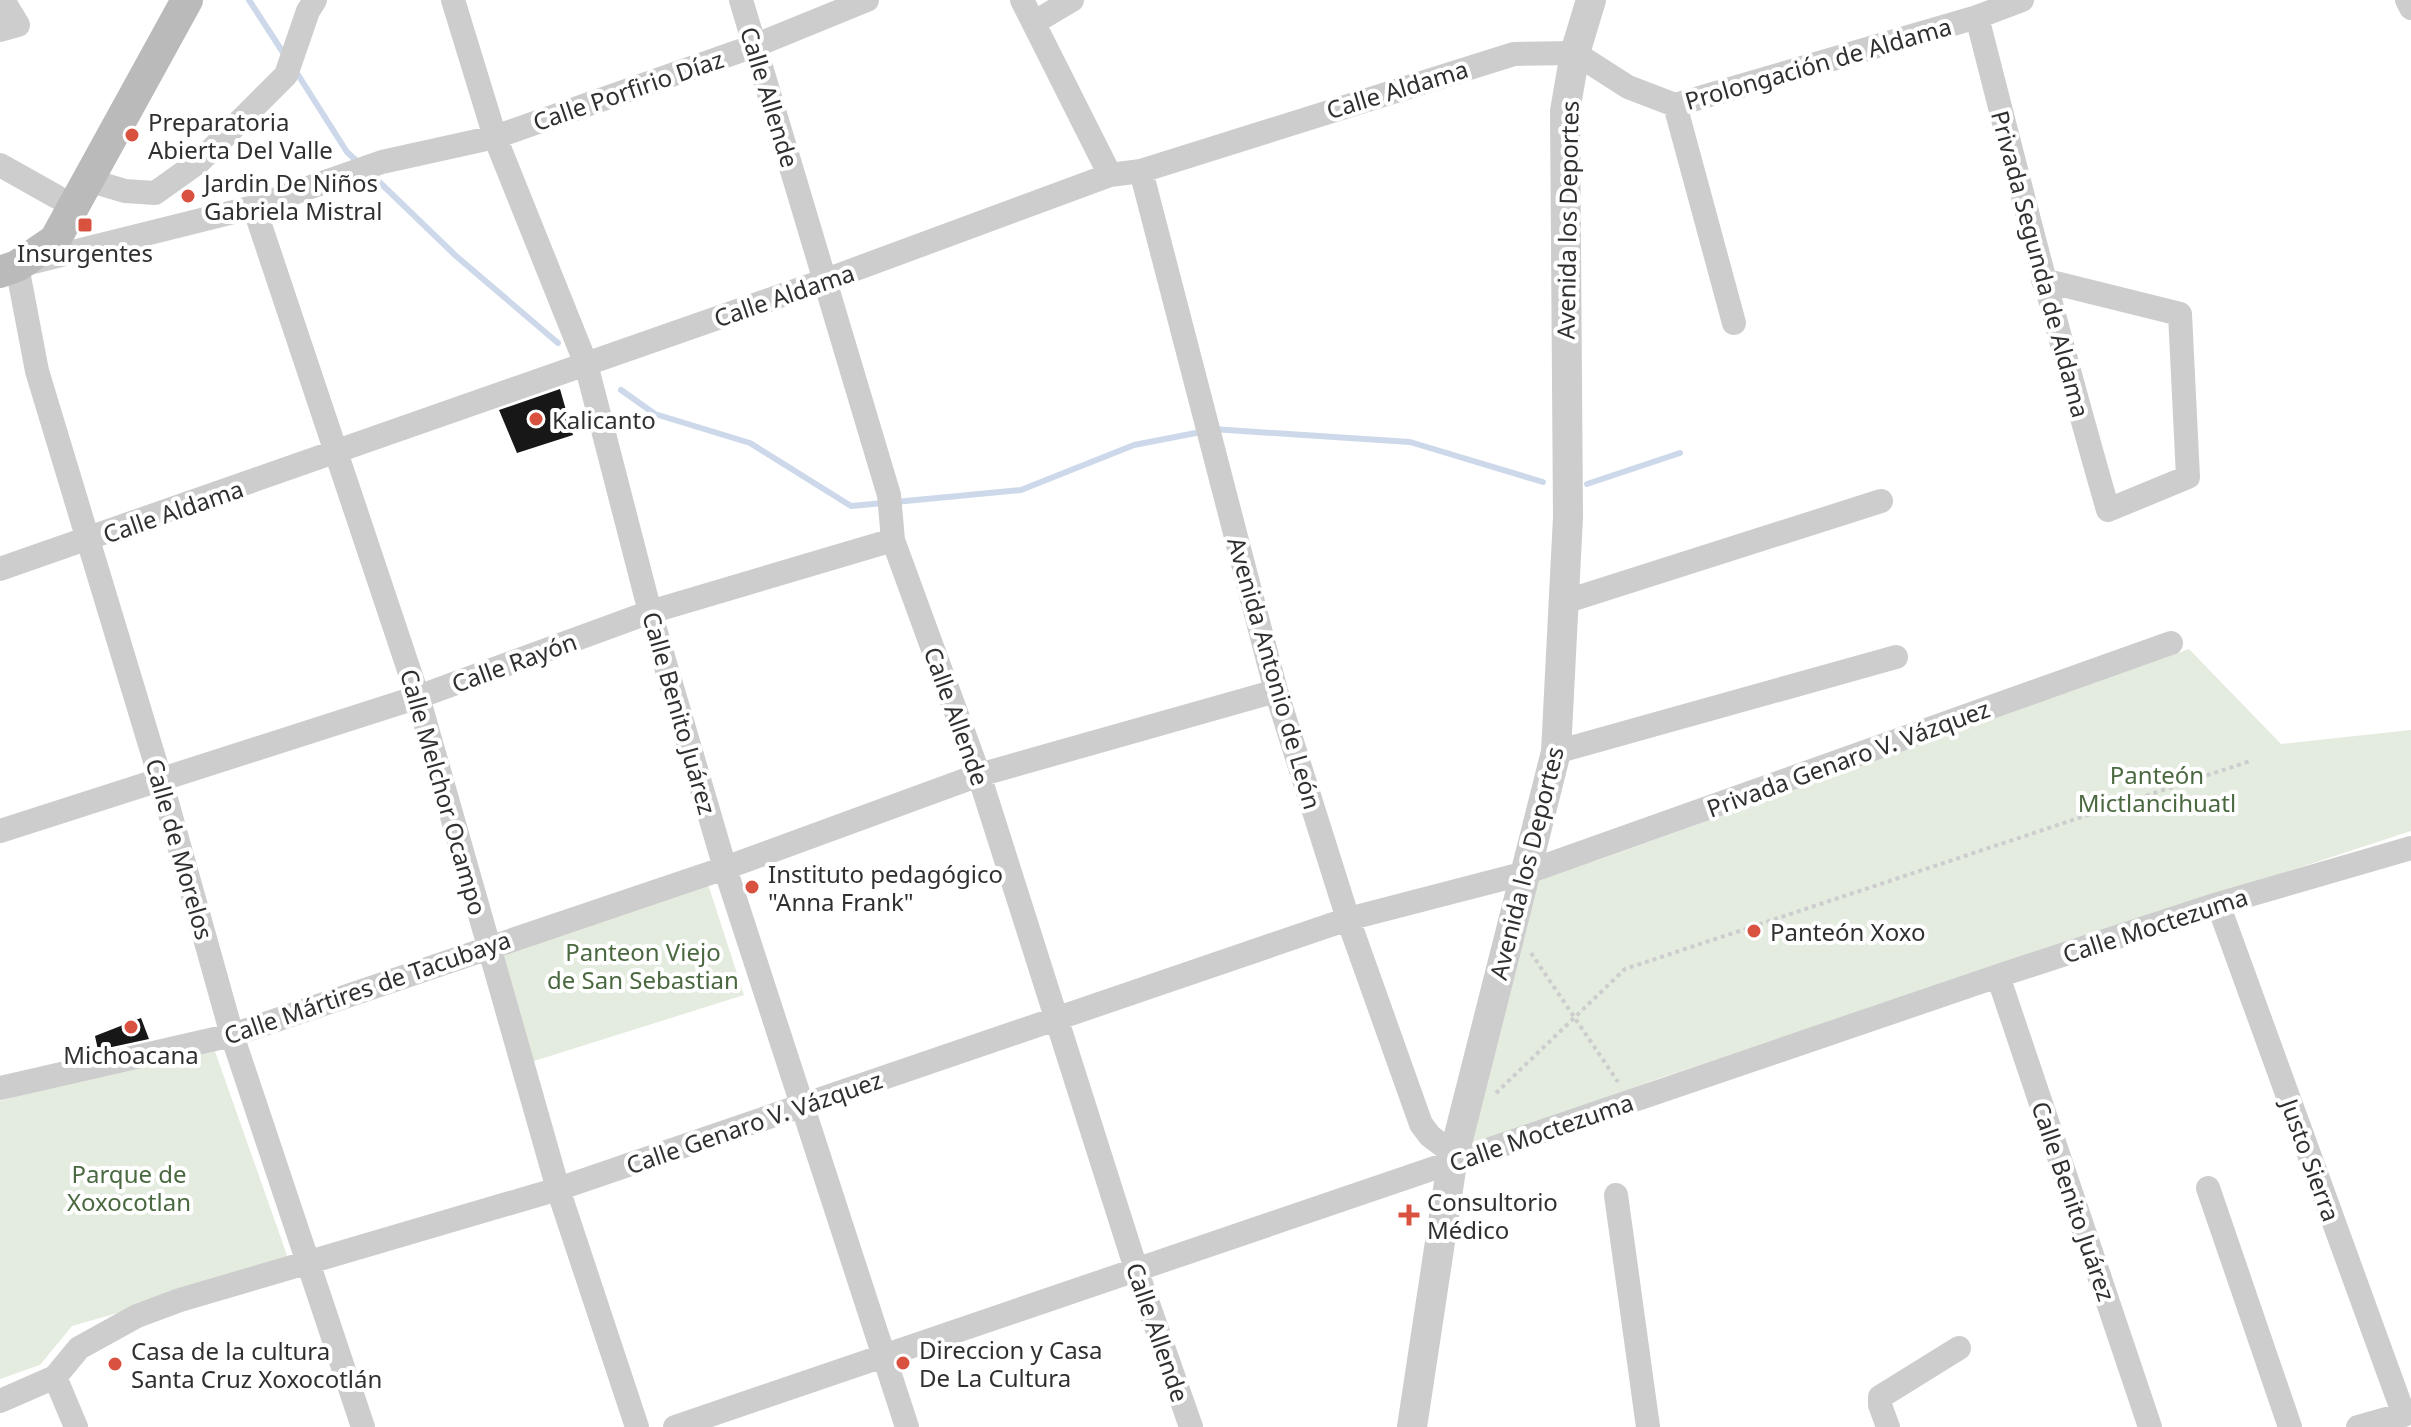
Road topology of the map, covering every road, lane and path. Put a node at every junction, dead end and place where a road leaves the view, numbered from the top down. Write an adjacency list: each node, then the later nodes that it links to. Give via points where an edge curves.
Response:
1 (3, 0): 16 (street)
2 (164, 0): 25 (main road)
3 (187, 0): 24 (main road)
4 (453, 0): 20 (street, Calle Benito Juárez)
5 (741, 0): 17 (street, Calle Allende)
6 (867, 0): 17 (street, Calle Porfirio Díaz)
7 (1022, 0): 15 (street)
8 (1072, 0): 15 (street)
9 (2022, 0): 14 (street, Prolongación de Aldama)
10 (2407, 0): 13 (street)
11 (1588, 2): 18 (street, Avenida los Deportes)
12 (312, 5): 24 (street, via 286,75 200,161 155,193)
13 (2411, 8)
14 (1977, 17): 19 (street, Prolongación de Aldama); 29 (street, Privada Segunda de Aldama)
15 (1035, 22): 23 (street)
16 (9, 28)
17 (754, 46): 20 (street, Calle Porfirio Díaz); 28 (street, Calle Allende)
18 (1575, 53): 19 (street, Prolongación de Aldama, via 1628,87); 22 (street, Calle Aldama, via 1514,54); 37 (street, Avenida los Deportes, via 1565,111)
19 (1675, 105): 30 (street)
20 (495, 137): 26 (street, Calle Porfirio Díaz, via 382,162); 31 (street, Calle Benito Juárez)
21 (0, 165): 25 (street)
22 (1141, 171): 23 (street, Calle Aldama); 41 (street, Avenida Antonio de León)
23 (1110, 175): 28 (street, Calle Aldama)
24 (88, 180): 27 (main road, via 55,240)
25 (57, 197): 27 (main road)
26 (254, 207): 27 (street); 32 (street, Calle Melchor Ocampo)
27 (9, 269): 35 (street, Calle de Morelos)
28 (826, 280): 31 (street, Calle Aldama); 34 (street, Calle Allende, via 889,495)
29 (2043, 280): 29 (street, Privada Segunda de Aldama, via 2180,314 2188,477 2108,510)
30 (1734, 323)
31 (586, 364): 32 (street, Calle Aldama); 38 (street, Calle Benito Juárez)
32 (335, 454): 35 (street, Calle Aldama); 42 (street, Calle Melchor Ocampo)
33 (1881, 501): 37 (street)
34 (892, 531): 38 (street, Calle Rayón); 45 (street, Calle Allende)
35 (87, 541): 36 (street, Calle Aldama); 46 (street, Calle de Morelos)
36 (0, 569)
37 (1564, 602): 43 (street, Avenida los Deportes)
38 (650, 612): 42 (street, Calle Rayón); 49 (street, Calle Benito Juárez)
39 (2171, 643): 50 (street, Privada Genaro V. Vázquez)
40 (1896, 657): 43 (street)
41 (1276, 691): 45 (street, Calle Mártires de Tacubaya); 52 (street, Avenida Antonio de León)
42 (418, 697): 46 (street, Calle Rayón); 54 (street, Calle Melchor Ocampo)
43 (1556, 752): 50 (street, Avenida los Deportes)
44 (2250, 761): 56 (path, via 1625,969)
45 (979, 775): 49 (street, Calle Mártires de Tacubaya); 57 (street, Calle Allende)
46 (161, 781): 47 (street, Calle Rayón); 58 (street, Calle de Morelos)
47 (0, 831)
48 (2411, 848): 51 (street, Calle Moctezuma)
49 (725, 868): 54 (street, Calle Mártires de Tacubaya); 62 (street, Calle Benito Juárez)
50 (1525, 873): 52 (street, Calle Genaro V. Vázquez); 53 (street, Avenida los Deportes)
51 (2218, 904): 55 (street, Calle Moctezuma); 73 (street, Justo Sierra)
52 (1348, 919): 57 (street, Calle Genaro V. Vázquez); 63 (street, Avenida Antonio de León, via 1421,1124)
53 (1512, 924): 56 (path); 63 (street, Avenida los Deportes)
54 (488, 946): 58 (street, Calle Mártires de Tacubaya); 65 (street, Calle Melchor Ocampo)
55 (1998, 976): 61 (street, Calle Moctezuma); 83 (street, Calle Benito Juárez)
56 (1574, 1015): 60 (path); 61 (path)
57 (1059, 1019): 62 (street, Calle Genaro V. Vázquez); 68 (street, Calle Allende)
58 (232, 1035): 59 (street, Calle Mártires de Tacubaya); 67 (street, Calle de Morelos)
59 (0, 1088)
60 (1491, 1098)
61 (1631, 1102): 63 (street, Calle Moctezuma)
62 (799, 1105): 65 (street, Calle Genaro V. Vázquez); 70 (street, Calle Benito Juárez)
63 (1453, 1158): 68 (street, Calle Moctezuma); 80 (street, Avenida los Deportes)
64 (2208, 1188): 84 (street)
65 (558, 1189): 67 (street, Calle Genaro V. Vázquez); 76 (street, Calle Melchor Ocampo)
66 (1616, 1195): 81 (street)
67 (309, 1263): 71 (street, Calle Genaro V. Vázquez, via 137,1316 79,1348); 75 (street, Calle de Morelos)
68 (1137, 1272): 70 (street, Calle Moctezuma); 79 (street, Calle Allende)
69 (1959, 1348): 82 (street, via 1880,1397)
70 (886, 1355): 77 (street, Calle Moctezuma); 78 (street, Calle Benito Juárez)
71 (55, 1377): 72 (street, Calle Genaro V. Vázquez); 74 (street)
72 (0, 1401)
73 (2407, 1414): 85 (street)
74 (76, 1427)
75 (363, 1427)
76 (637, 1427)
77 (675, 1427)
78 (907, 1427)
79 (1191, 1427)
80 (1412, 1427)
81 (1648, 1427)
82 (1888, 1427)
83 (2150, 1427)
84 (2290, 1427)
85 (2358, 1427)

